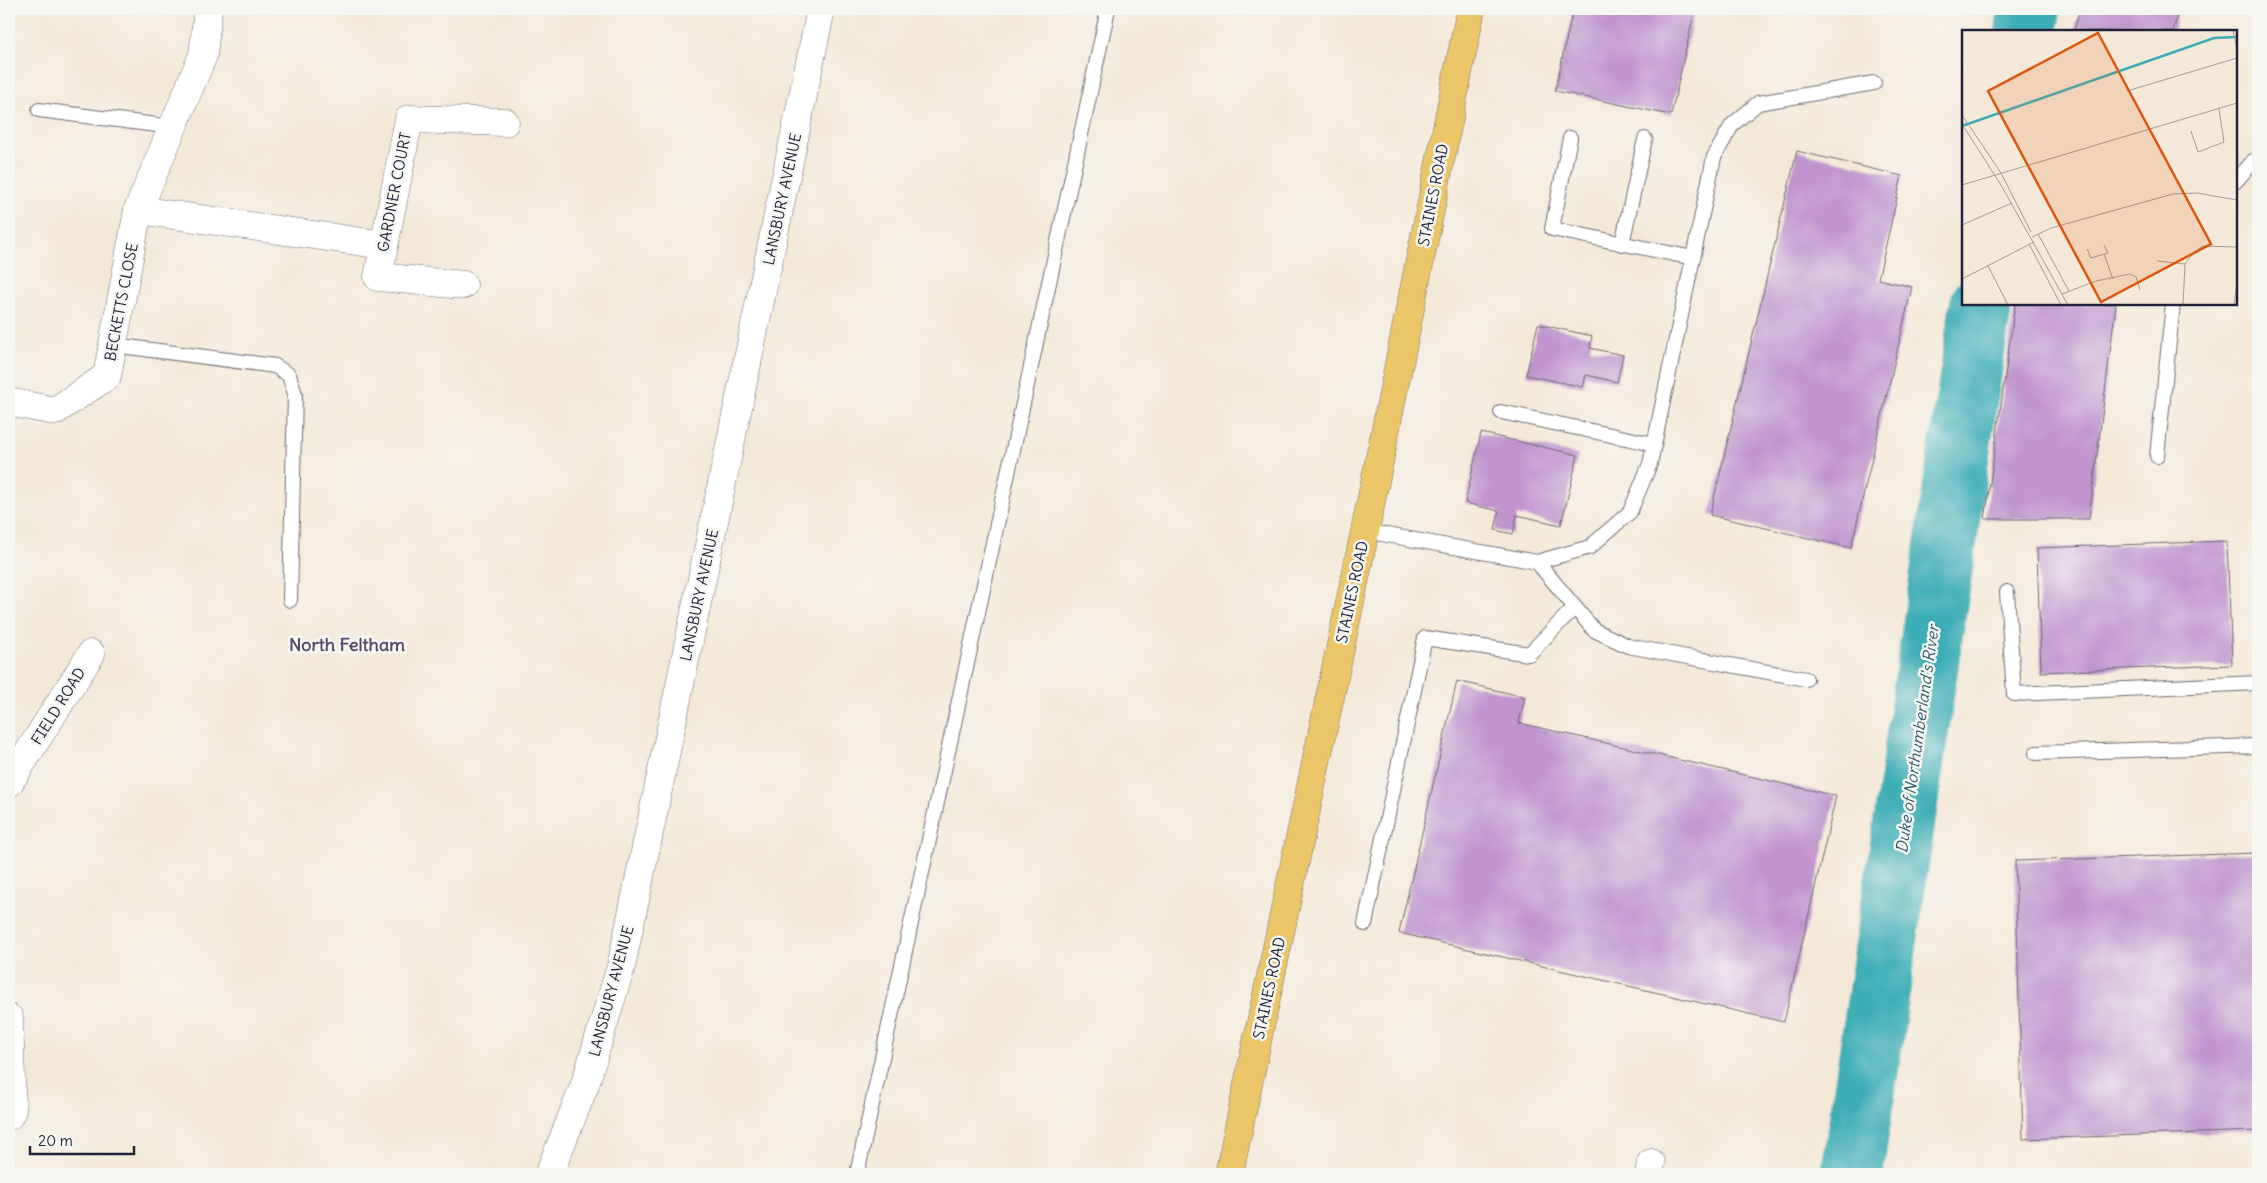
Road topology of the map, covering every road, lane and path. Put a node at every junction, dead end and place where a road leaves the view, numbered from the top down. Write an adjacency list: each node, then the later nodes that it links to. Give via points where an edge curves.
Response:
1 (208, 9): 8 (street, BECKETTS CLOSE, via 203,55)
2 (821, 9): 38 (street, LANSBURY AVENUE, via 621,968 584,1088)
3 (1108, 9): 39 (lane)
4 (1471, 9): 24 (main road, STAINES ROAD)
5 (1874, 84): 16 (lane, via 1758,103 1732,125 1714,157)
6 (38, 110): 8 (lane)
7 (505, 122): 14 (street, GARDNER COURT, via 409,119)
8 (172, 127): 13 (street, BECKETTS CLOSE)
9 (1570, 138): 15 (lane, via 1552,229)
10 (1645, 139): 15 (lane)
11 (2258, 161): 12 (lane, via 2253,161)
12 (2237, 180)
13 (138, 210): 14 (street); 19 (street, BECKETTS CLOSE)
14 (384, 244): 17 (street, GARDNER COURT, via 378,277)
15 (1622, 244): 16 (lane)
16 (1693, 258): 22 (lane)
17 (463, 285)
18 (2173, 305): 23 (lane)
19 (113, 345): 20 (street, BECKETTS CLOSE, via 107,376 55,411); 27 (lane, via 274,366 289,375 295,394)
20 (9, 402)
21 (1501, 412): 22 (lane)
22 (1654, 444): 25 (lane, via 1650,464 1630,512 1590,547)
23 (2157, 456)
24 (1365, 531): 25 (lane); 40 (main road, STAINES ROAD)
25 (1537, 562): 28 (lane)
26 (2007, 592): 31 (lane, via 2014,694)
27 (290, 600)
28 (1574, 608): 30 (lane, via 1594,630 1628,646); 35 (lane, via 1529,654 1425,638)
29 (90, 654): 34 (street, FIELD ROAD)
30 (1806, 679)
31 (2258, 683)
32 (2258, 746): 33 (lane)
33 (2036, 753)
34 (9, 783)
35 (1365, 924)
36 (9, 1018): 37 (street, via 12,1110)
37 (9, 1116)
38 (549, 1174)
39 (857, 1174)
40 (1229, 1174)

